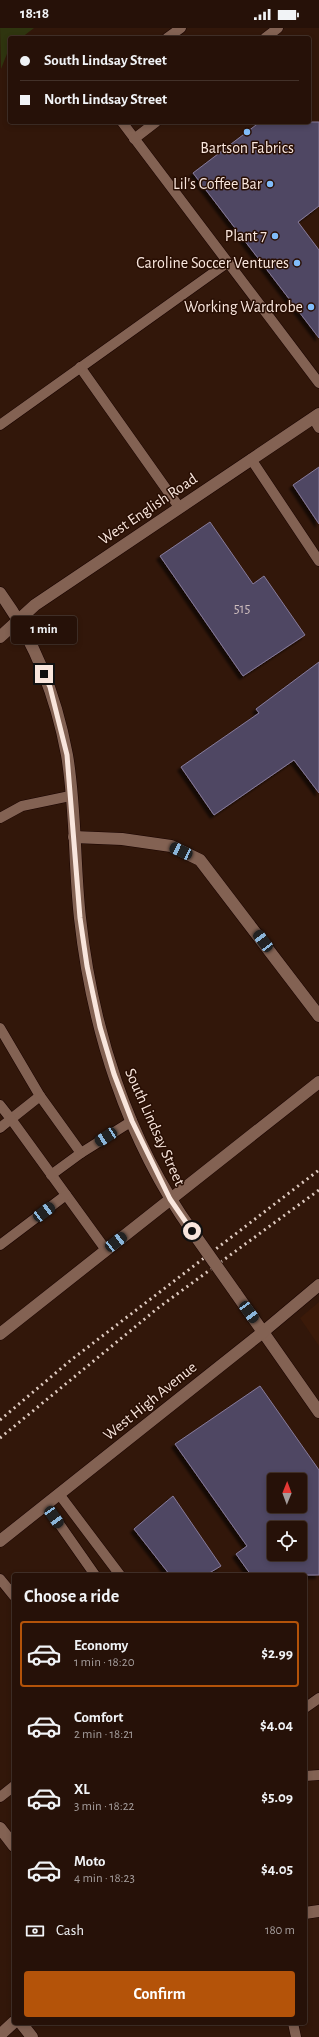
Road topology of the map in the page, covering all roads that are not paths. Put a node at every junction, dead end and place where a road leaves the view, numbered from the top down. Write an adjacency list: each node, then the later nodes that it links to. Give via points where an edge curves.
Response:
1 (181, 28): 3 (lane)
2 (278, 28): 4 (lane)
3 (170, 36)
4 (268, 36)
5 (123, 124): 7 (lane)
6 (153, 124): 7 (lane)
7 (134, 139): 8 (lane)
8 (228, 263): 9 (lane); 10 (lane)
9 (80, 367): 12 (lane); 14 (lane)
10 (319, 383)
11 (317, 420): 13 (main road, West English Road)
12 (0, 425)
13 (251, 459): 14 (main road, West English Road); 15 (lane)
14 (179, 507): 17 (main road, West English Road, via 35,605)
15 (319, 561)
16 (0, 593): 17 (main road, South Lindsay Street)
17 (19, 620): 18 (main road, West English Road); 19 (main road, South Lindsay Street, via 50,687 67,755)
18 (0, 637)
19 (70, 796): 20 (lane, via 22,806); 21 (main road, South Lindsay Street)
20 (0, 818)
21 (74, 837): 22 (main road, via 122,839 171,846 200,860); 28 (main road, South Lindsay Street, via 80,918 87,966 100,1027)
22 (319, 1016)
23 (0, 1028): 25 (lane)
24 (319, 1082): 33 (main road)
25 (40, 1096): 27 (lane); 30 (lane)
26 (0, 1105): 27 (lane)
27 (11, 1119): 29 (lane); 31 (lane)
28 (132, 1121): 30 (lane); 33 (main road, South Lindsay Street)
29 (0, 1128)
30 (81, 1153): 31 (lane)
31 (51, 1175): 32 (lane)
32 (66, 1195): 34 (lane); 35 (lane)
33 (170, 1199): 35 (main road); 37 (main road, South Lindsay Street, bridge)
34 (0, 1245)
35 (106, 1250): 38 (main road)
36 (319, 1285): 37 (main road, West High Avenue)
37 (263, 1332): 39 (main road, South Lindsay Street); 40 (main road, West High Avenue)
38 (0, 1334)
39 (319, 1410)
40 (59, 1494): 41 (main road, West High Avenue); 44 (lane)
41 (46, 1505): 42 (main road, West High Avenue); 43 (lane)
42 (0, 1541)
43 (94, 1573)
44 (118, 1573)
45 (0, 1579): 46 (lane)
46 (12, 1594)
47 (319, 1698): 48 (lane)
48 (307, 1707)
49 (319, 1775): 50 (lane)
50 (307, 1776)
51 (12, 1788): 52 (lane)
52 (0, 1797)
53 (0, 1828): 54 (main road)
54 (12, 1843)
55 (319, 1911): 56 (main road)
56 (307, 1913)
57 (12, 2024): 60 (main road)
58 (23, 2025): 61 (main road)
59 (293, 2025): 62 (lane)
60 (0, 2035)
61 (32, 2037)
62 (296, 2037)

